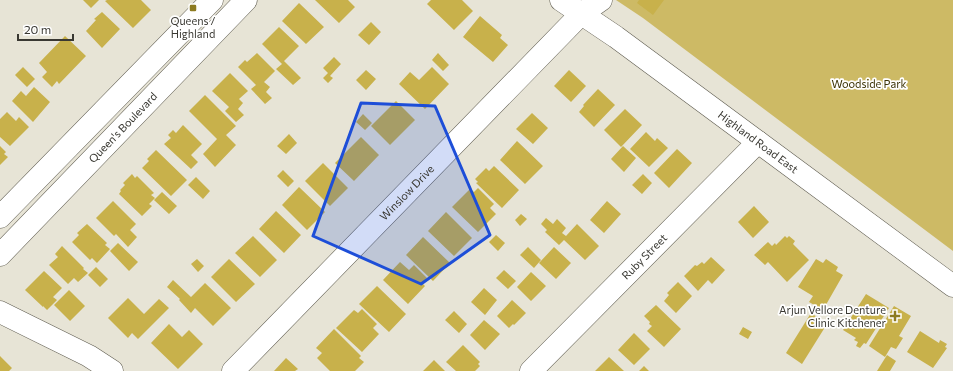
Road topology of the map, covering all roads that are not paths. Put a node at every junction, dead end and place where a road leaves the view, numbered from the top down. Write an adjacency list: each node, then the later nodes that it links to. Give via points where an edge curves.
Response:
1 (212, 0): 6 (street)
2 (246, 0): 7 (street, Queen's Boulevard)
3 (561, 0): 5 (street, Highland Road East)
4 (601, 0): 5 (street, Winslow Drive)
5 (581, 14): 8 (street, Highland Road East); 14 (street, Winslow Drive)
6 (144, 69): 7 (street); 9 (street)
7 (161, 89): 10 (street, Queen's Boulevard)
8 (758, 142): 11 (street, Highland Road East); 15 (street, Ruby Street)
9 (0, 217)
10 (0, 255)
11 (953, 286)
12 (0, 312): 13 (street, via 89,356)
13 (112, 371)
14 (233, 371)
15 (531, 371)

